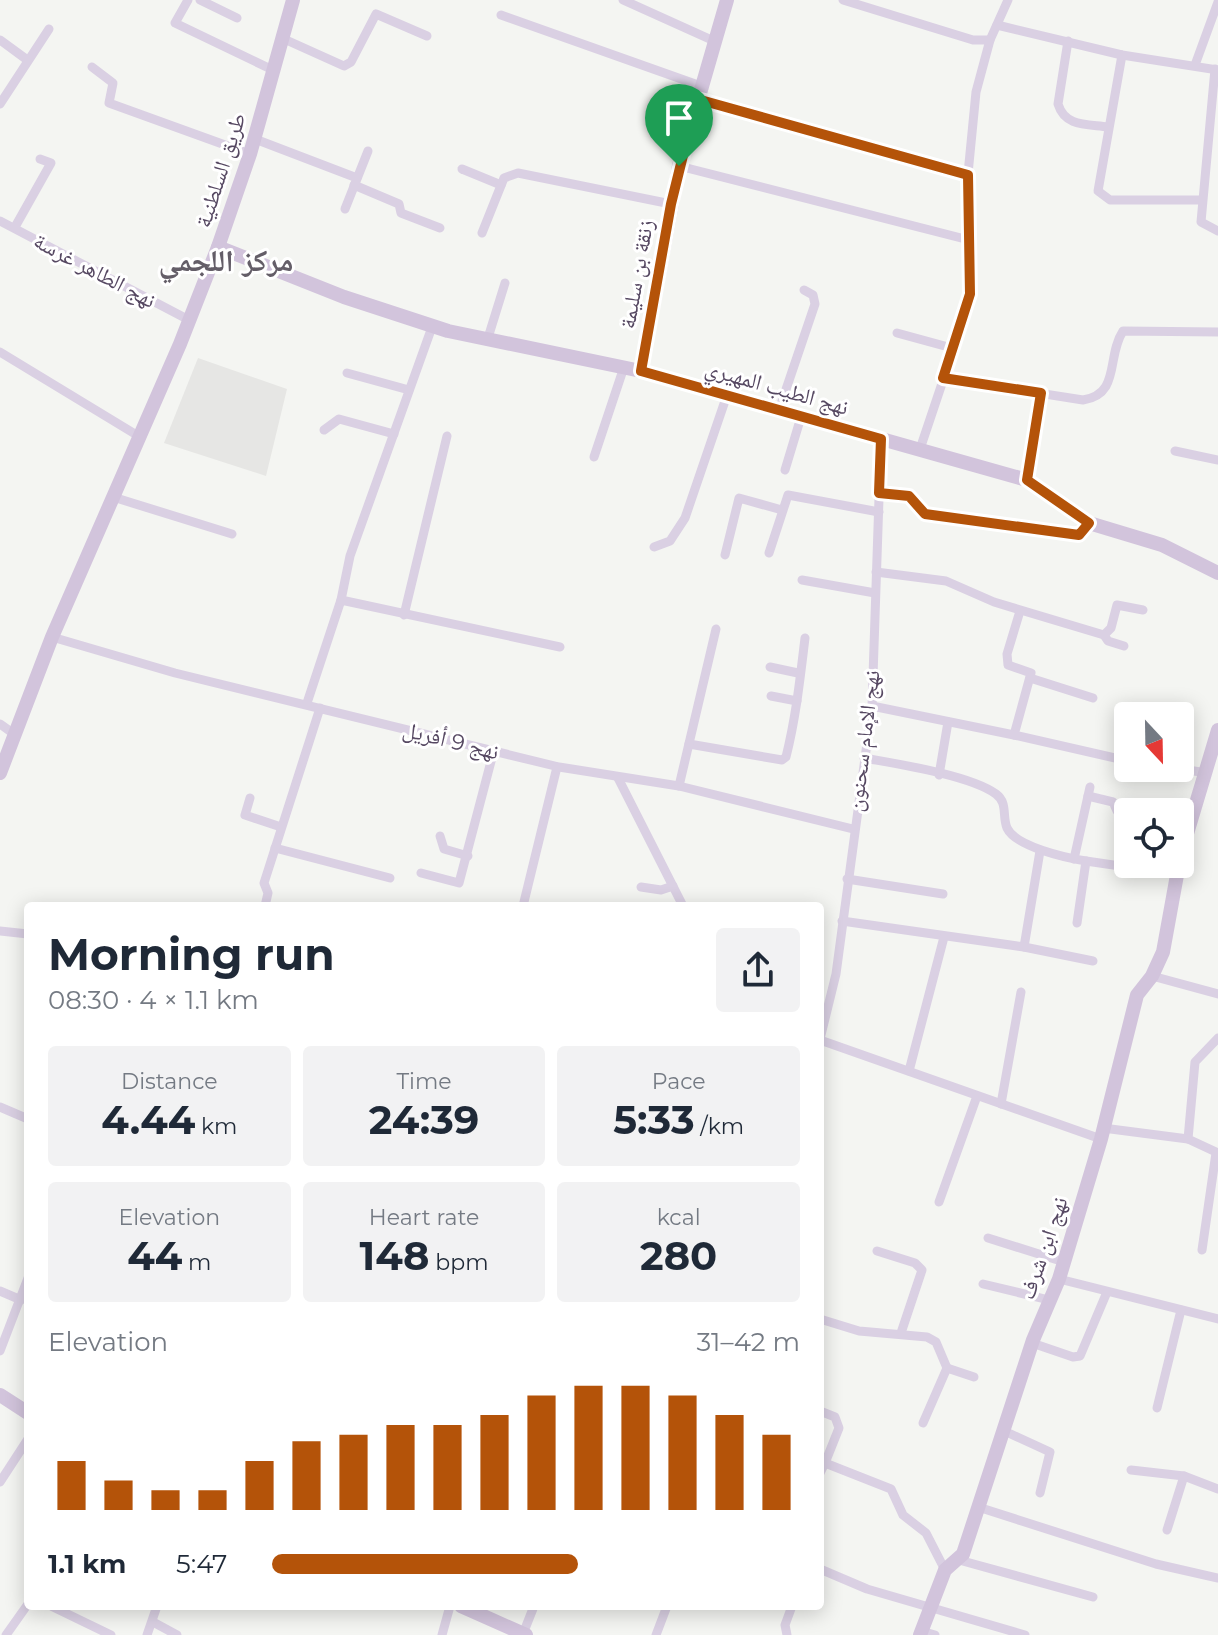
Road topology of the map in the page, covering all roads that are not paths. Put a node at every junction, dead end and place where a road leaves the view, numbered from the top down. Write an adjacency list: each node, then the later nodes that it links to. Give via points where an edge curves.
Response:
1 (188, 0): 24 (street, via 175,23)
2 (200, 0): 10 (street)
3 (293, 0): 14 (street, طريق السلطنية)
4 (623, 0): 17 (street)
5 (727, 0): 17 (street, زنقة بن سليمة)
6 (843, 0): 16 (street, via 973,40)
7 (1008, 0): 11 (street)
8 (1218, 2): 21 (street)
9 (501, 15): 25 (street)
10 (237, 18)
11 (997, 25): 16 (street); 18 (street)
12 (49, 29): 20 (street)
13 (427, 36): 14 (street, via 376,14 344,66)
14 (284, 39): 24 (street, طريق السلطنية)
15 (0, 40): 20 (street)
16 (990, 40): 35 (street, via 976,92)
17 (714, 41): 25 (street, زنقة بن سليمة)
18 (1068, 41): 19 (street); 27 (street, via 1061,112 1069,121)
19 (1122, 55): 21 (street); 27 (street)
20 (26, 59): 26 (street)
21 (1195, 65): 23 (street)
22 (92, 67): 30 (street, via 113,83 109,103)
23 (1216, 69): 28 (street)
24 (275, 71): 30 (street, طريق السلطنية)
25 (699, 93): 33 (street, زنقة بن سليمة); 35 (street)
26 (0, 104)
27 (1108, 127): 38 (street, via 1101,196)
28 (1207, 130): 29 (street); 38 (street)
29 (1218, 134)
30 (252, 146): 36 (street); 47 (street, طريق السلطنية)
31 (368, 151): 36 (street)
32 (40, 159): 42 (street, via 51,163)
33 (679, 166): 39 (street, زنقة بن سليمة); 46 (street)
34 (462, 169): 37 (street)
35 (968, 175): 46 (street)
36 (356, 182): 40 (street); 43 (street, via 399,204 401,213)
37 (501, 185): 39 (street, via 518,173); 45 (street)
38 (1201, 200): 44 (street, via 1201,222)
39 (671, 204): 58 (street, زنقة بن سليمة)
40 (345, 209)
41 (0, 221): 42 (street, نهج الطاهر غرسة)
42 (15, 227): 50 (street, نهج الطاهر غرسة)
43 (440, 228)
44 (1218, 231)
45 (482, 233)
46 (969, 240): 55 (street, via 969,303)
47 (218, 247): 50 (street, طريق السلطنية); 51 (street, نهج الطيب المهيري)
48 (505, 283): 54 (street)
49 (804, 290): 64 (street, via 815,304)
50 (189, 320): 69 (street, طريق السلطنية)
51 (432, 327): 54 (street, نهج الطيب المهيري); 61 (street)
52 (1218, 332): 62 (street, via 1129,329 1119,338 1103,394 1083,400)
53 (897, 333): 55 (street)
54 (487, 341): 57 (street, نهج الطيب المهيري)
55 (952, 348): 60 (street)
56 (0, 352): 69 (street)
57 (624, 367): 58 (street, نهج الطيب المهيري); 73 (street)
58 (641, 371): 63 (street, نهج الطيب المهيري)
59 (347, 373): 61 (street)
60 (943, 378): 62 (street); 71 (street)
61 (409, 390): 67 (street)
62 (1041, 393): 76 (street)
63 (727, 395): 64 (street, نهج الطيب المهيري); 83 (street, via 685,518 670,541)
64 (779, 410): 65 (street, نهج الطيب المهيري)
65 (801, 417): 70 (street, نهج الطيب المهيري); 75 (street)
66 (324, 430): 67 (street, via 339,419)
67 (394, 434): 90 (street, via 350,556)
68 (447, 436): 93 (street)
69 (140, 437): 78 (street, طريق السلطنية)
70 (881, 439): 71 (street, نهج الطيب المهيري); 77 (street, نهج الإمام سحنون)
71 (920, 449): 76 (street, نهج الطيب المهيري)
72 (1175, 451): 74 (street)
73 (594, 457)
74 (1218, 460)
75 (785, 470)
76 (1027, 480): 81 (street, نهج الطيب المهيري)
77 (879, 493): 80 (street, نهج الإمام سحنون); 81 (street, via 909,496 925,514 1079,535)
78 (113, 497): 82 (street); 96 (street, طريق السلطنية)
79 (782, 510): 80 (street, via 788,495 796,494); 84 (street); 85 (street, via 739,498)
80 (879, 512): 86 (street, نهج الإمام سحنون)
81 (1089, 523): 87 (street, نهج الطيب المهيري, via 1162,545)
82 (232, 534)
83 (654, 547)
84 (769, 553)
85 (725, 555)
86 (876, 572): 89 (street, نهج الإمام سحنون); 92 (street, via 946,581)
87 (1218, 573)
88 (802, 580): 89 (street)
89 (875, 593): 107 (street, نهج الإمام سحنون)
90 (341, 600): 93 (street); 106 (street)
91 (1143, 610): 95 (street, via 1117,605)
92 (1020, 611): 95 (street); 102 (street, via 1008,665 1031,673)
93 (404, 615): 99 (street)
94 (716, 629): 114 (street)
95 (1104, 635): 98 (street)
96 (52, 637): 106 (street, نهج 9 أفريل, via 175,673); 112 (street)
97 (805, 638): 101 (street)
98 (1124, 646)
99 (560, 647)
100 (770, 667): 101 (street)
101 (798, 673): 105 (street)
102 (1030, 678): 104 (street); 113 (street)
103 (771, 696): 105 (street)
104 (1093, 698)
105 (797, 701): 114 (street, via 782,760)
106 (307, 703): 108 (street, نهج 9 أفريل)
107 (872, 706): 109 (street); 116 (street, نهج الإمام سحنون)
108 (320, 708): 115 (street, نهج 9 أفريل); 128 (street)
109 (948, 722): 113 (street); 122 (street)
110 (0, 724): 112 (street)
111 (1218, 730): 121 (street)
112 (14, 734): 120 (street)
113 (1014, 735): 117 (street)
114 (689, 744): 124 (street)
115 (494, 750): 118 (street, نهج 9 أفريل); 133 (street)
116 (864, 758): 122 (street); 129 (street, نهج الإمام سحنون)
117 (1114, 758)
118 (557, 767): 123 (street, نهج 9 أفريل); 145 (street)
119 (1194, 771): 121 (street)
120 (0, 773)
121 (1207, 773): 127 (street)
122 (939, 775): 132 (street, via 995,793 1005,807 1008,829)
123 (618, 778): 124 (street, نهج 9 أفريل); 141 (street)
124 (679, 786): 129 (street, نهج 9 أفريل)
125 (250, 798): 128 (street, via 245,815)
126 (1114, 804): 134 (street, via 1089,792)
127 (1194, 813)
128 (281, 827): 131 (street)
129 (853, 829): 140 (street, نهج الإمام سحنون)
130 (440, 836): 133 (street, via 444,849)
131 (275, 848): 138 (street); 144 (street, via 264,883)
132 (1040, 851): 134 (street); 152 (street)
133 (468, 856): 137 (street, via 459,883)
134 (1074, 859): 135 (street)
135 (1086, 861): 136 (street); 148 (street)
136 (1114, 865)
137 (421, 873)
138 (390, 878)
139 (1176, 878): 154 (street, نهج ابن شرف, via 1163,952)
140 (847, 879): 143 (street); 147 (street, نهج الإمام سحنون)
141 (673, 886): 142 (street); 146 (street)
142 (641, 887)
143 (943, 894)
144 (266, 902)
145 (524, 902)
146 (681, 902)
147 (842, 921): 151 (street); 157 (street, نهج الإمام سحنون)
148 (1077, 923)
149 (0, 931): 150 (street)
150 (24, 934)
151 (944, 937): 152 (street); 160 (street)
152 (1024, 947): 153 (street)
153 (1093, 961)
154 (1152, 976): 156 (street); 165 (street, نهج ابن شرف, via 1137,995)
155 (1021, 992): 162 (street)
156 (1218, 994)
157 (824, 1024)
158 (1218, 1038): 166 (street, via 1195,1062)
159 (824, 1041): 160 (street)
160 (909, 1071): 161 (street)
161 (977, 1096): 162 (street); 168 (street)
162 (1001, 1104): 165 (street)
163 (0, 1107): 164 (street)
164 (24, 1117)
165 (1102, 1134): 166 (street); 172 (street, نهج ابن شرف)
166 (1188, 1139): 167 (street)
167 (1217, 1153): 170 (street)
168 (939, 1202)
169 (988, 1238): 172 (street)
170 (1202, 1250)
171 (877, 1251): 183 (street, via 922,1270)
172 (1064, 1262): 173 (street, نهج ابن شرف)
173 (1059, 1279): 177 (street); 179 (street, نهج ابن شرف)
174 (983, 1284): 179 (street)
175 (0, 1291): 178 (street)
176 (24, 1291): 178 (street)
177 (1107, 1292): 180 (street); 184 (street, via 1080,1356)
178 (21, 1300): 185 (street)
179 (1049, 1300): 184 (street, نهج ابن شرف)
180 (1181, 1310): 181 (street); 189 (street)
181 (1218, 1319)
182 (824, 1320): 183 (street, via 859,1331)
183 (901, 1333): 186 (street, via 932,1339)
184 (1032, 1343): 193 (street, نهج ابن شرف)
185 (0, 1351)
186 (947, 1368): 187 (street); 192 (street)
187 (974, 1377)
188 (0, 1395): 190 (street)
189 (1157, 1408)
190 (24, 1410)
191 (824, 1413): 195 (street, via 835,1417 839,1428)
192 (923, 1423)
193 (1002, 1430): 200 (street, via 1050,1452); 201 (street, نهج ابن شرف)
194 (24, 1445): 198 (street)
195 (825, 1463): 204 (street, via 891,1489 903,1515 926,1533)
196 (1131, 1470): 197 (street)
197 (1184, 1476): 199 (street); 202 (street)
198 (0, 1482)
199 (1218, 1489)
200 (1040, 1493)
201 (978, 1507): 203 (street, نهج ابن شرف); 206 (street, via 1156,1564)
202 (1167, 1530)
203 (959, 1560): 204 (street); 207 (street)
204 (945, 1570): 208 (street)
205 (824, 1571): 208 (street, via 867,1589)
206 (1218, 1578)
207 (1093, 1597)
208 (930, 1605): 219 (street); 227 (street)
209 (24, 1610): 220 (street)
210 (59, 1610): 221 (street)
211 (156, 1610): 217 (street)
212 (449, 1610): 224 (street)
213 (470, 1610): 218 (street)
214 (533, 1610): 218 (street)
215 (665, 1610): 225 (street)
216 (791, 1610): 226 (street)
217 (153, 1622): 222 (street); 223 (street)
218 (524, 1634)
219 (926, 1634)
220 (6, 1635)
221 (111, 1635)
222 (147, 1635)
223 (177, 1635)
224 (442, 1635)
225 (656, 1635)
226 (787, 1635)
227 (1025, 1635)

